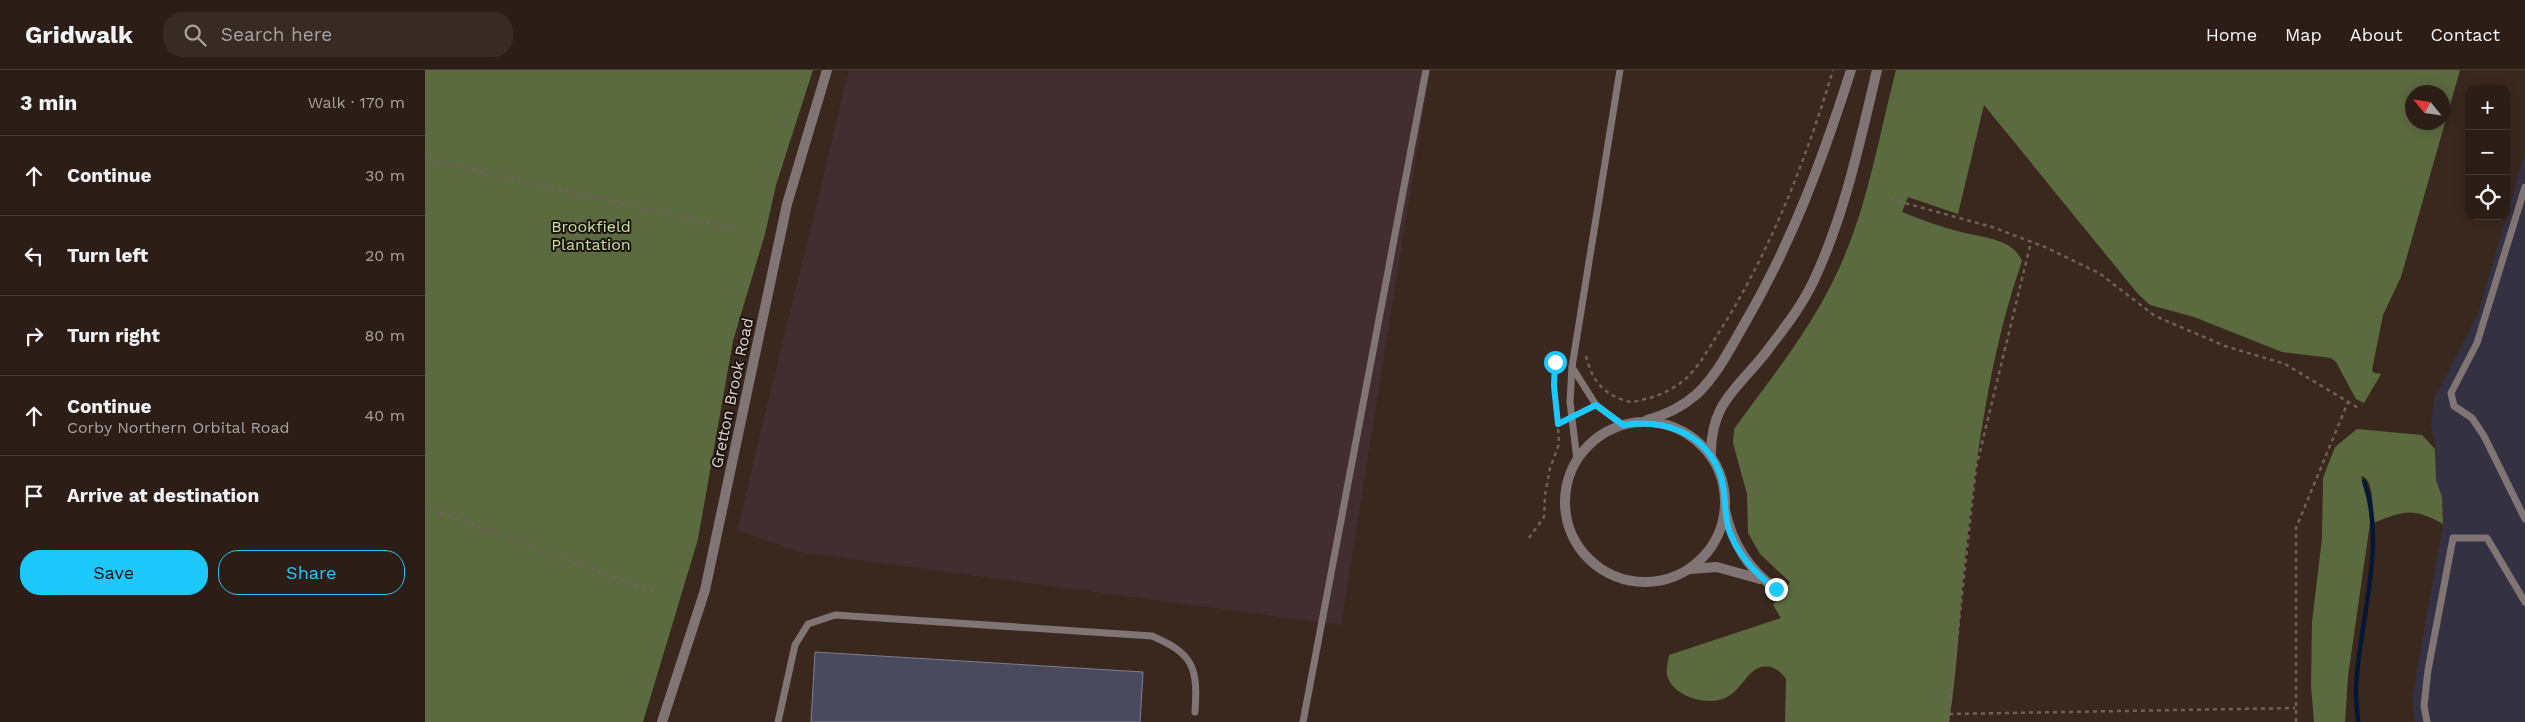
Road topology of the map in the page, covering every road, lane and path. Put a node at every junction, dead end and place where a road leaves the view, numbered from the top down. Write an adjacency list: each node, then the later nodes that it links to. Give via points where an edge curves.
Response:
1 (827, 70): 35 (street, Gretton Brook Road, via 787,204 705,590)
2 (1426, 70): 37 (lane)
3 (1620, 70): 14 (lane)
4 (1833, 70): 12 (path, via 1792,188 1771,236 1735,308 1699,363 1680,384 1655,397 1631,402 1605,391 1590,371)
5 (1851, 70): 18 (street, via 1820,167 1792,236 1740,332 1698,393 1663,416)
6 (1877, 70): 21 (street, via 1845,197 1820,265 1790,320 1727,398 1716,417 1711,434)
7 (425, 159): 10 (path)
8 (2525, 187): 25 (lane, via 2477,343 2451,393 2454,406 2472,418 2484,436)
9 (1890, 199): 11 (path, via 1992,226)
10 (740, 230)
11 (2031, 242): 15 (path, via 2099,273 2155,316 2225,346 2285,364); 34 (path, via 1976,468)
12 (1586, 356)
13 (1555, 362): 19 (path)
14 (1572, 367): 17 (lane); 20 (lane, via 1596,405)
15 (2348, 402): 16 (path); 32 (path, via 2297,528)
16 (2360, 409)
17 (1572, 418): 19 (path); 22 (lane)
18 (1641, 422): 20 (street); 21 (street, via 1668,425 1693,437)
19 (1558, 424): 26 (path, via 1559,444 1550,468 1544,517)
20 (1623, 425): 22 (street, via 1605,432 1589,444)
21 (1711, 456): 24 (street, via 1725,492)
22 (1577, 460): 27 (street, via 1568,481 1565,504 1568,527 1580,550 1598,568 1620,579 1644,583 1668,580)
23 (425, 507): 30 (path)
24 (1725, 510): 27 (street, via 1720,533 1707,553); 28 (street, via 1735,543)
25 (2525, 520)
26 (1529, 538)
27 (1690, 569): 28 (street, via 1717,567)
28 (1763, 580): 29 (street)
29 (1776, 589)
30 (657, 593)
31 (2525, 602): 40 (lane, via 2487,538 2453,538 2428,670 2424,706)
32 (2295, 708): 34 (path); 39 (path)
33 (1195, 712): 36 (lane, via 1197,688 1192,665 1176,646 1152,636 835,614 809,624 795,645)
34 (1949, 714): 38 (path)
35 (662, 722)
36 (778, 722)
37 (1303, 722)
38 (1948, 722)
39 (2295, 722)
40 (2427, 722)

